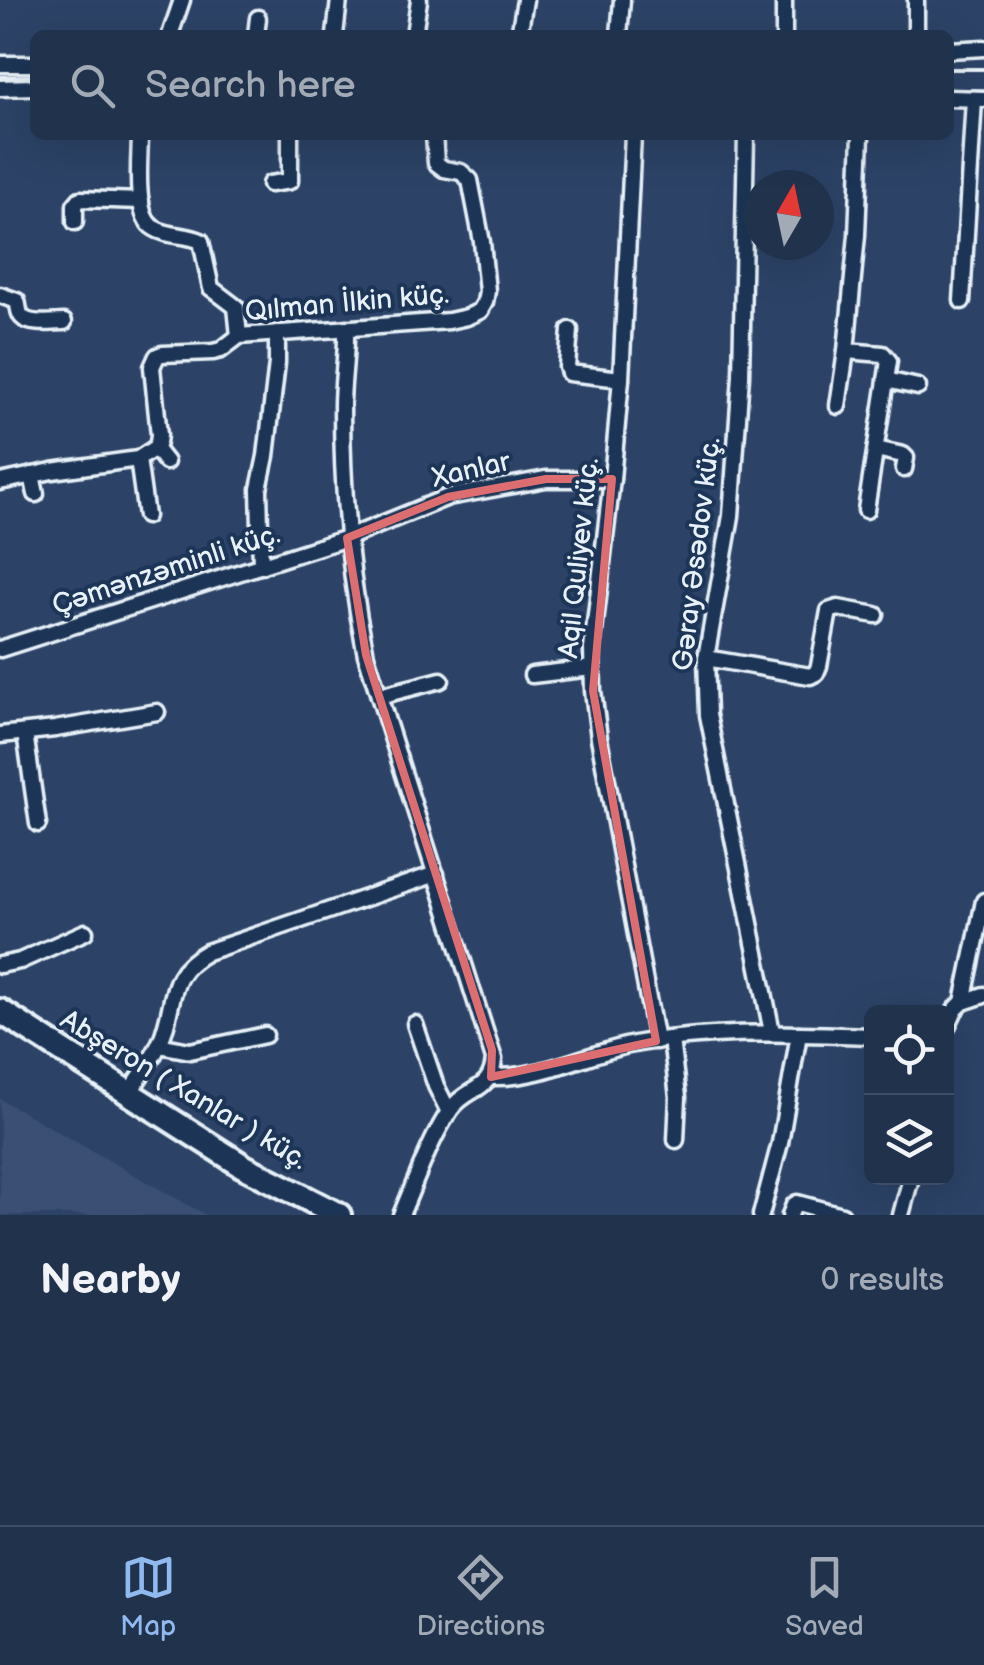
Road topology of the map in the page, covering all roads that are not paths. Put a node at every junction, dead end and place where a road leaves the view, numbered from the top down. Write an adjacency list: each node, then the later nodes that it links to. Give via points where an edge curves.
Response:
1 (182, 0): 9 (street)
2 (339, 0): 11 (street)
3 (419, 0): 12 (street)
4 (525, 0): 13 (street)
5 (622, 0): 14 (street)
6 (784, 0): 15 (street)
7 (916, 0): 16 (street)
8 (258, 18): 10 (street)
9 (172, 30)
10 (257, 30)
11 (336, 30)
12 (415, 30)
13 (521, 30)
14 (619, 30)
15 (784, 30)
16 (916, 30)
17 (984, 48): 18 (street)
18 (954, 50)
19 (0, 64): 20 (street)
20 (30, 64)
21 (30, 87): 22 (street)
22 (0, 88)
23 (954, 98): 24 (street)
24 (979, 99): 35 (street)
25 (140, 140): 32 (street)
26 (290, 140): 31 (street, via 290,181)
27 (434, 140): 37 (street, Qılman İlkin küç., via 436,163 470,180 485,302 467,317)
28 (633, 140): 42 (street, Aqil Quliyev küç.)
29 (746, 140): 61 (street, Gəray Əsədov küç., via 731,516)
30 (861, 140): 41 (street)
31 (270, 184)
32 (140, 201): 33 (street, via 80,200); 40 (street, via 151,227 201,241 211,288 236,307)
33 (75, 222)
34 (0, 295): 36 (street, via 16,301 24,320)
35 (962, 301)
36 (64, 322)
37 (346, 328): 39 (street, Qılman İlkin küç.); 57 (street)
38 (570, 330): 42 (street, via 569,373)
39 (277, 333): 40 (street, Qılman İlkin küç.); 58 (street, via 259,489)
40 (238, 336): 46 (street, Qılman İlkin küç., via 221,350 157,356)
41 (846, 351): 43 (street, via 887,356); 45 (street)
42 (621, 379): 52 (street, Aqil Quliyev küç.)
43 (886, 380): 44 (street); 47 (street)
44 (918, 388)
45 (838, 406)
46 (154, 448): 48 (street); 49 (street)
47 (876, 449): 50 (street, via 903,455); 55 (street)
48 (138, 459): 51 (street); 56 (street)
49 (166, 462)
50 (904, 468)
51 (32, 474): 53 (street); 54 (street)
52 (612, 479): 57 (street, Xanlar, via 546,479 448,497); 62 (street, Aqil Quliyev küç.)
53 (0, 482)
54 (36, 494)
55 (866, 510)
56 (146, 516)
57 (347, 538): 58 (street, Çəmənzəminli küç.); 65 (street)
58 (261, 566): 60 (street, Çəmənzəminli küç.)
59 (876, 615): 61 (street, via 829,611 819,666 810,676)
60 (0, 649)
61 (706, 658): 80 (street, Gəray Əsədov küç., via 708,715)
62 (592, 668): 63 (street); 84 (street, Aqil Quliyev küç., via 599,738)
63 (532, 675)
64 (441, 680): 65 (street)
65 (378, 696): 70 (street)
66 (157, 712): 67 (street)
67 (24, 733): 68 (street); 69 (street)
68 (0, 734)
69 (38, 824)
70 (436, 874): 85 (street, via 190,961); 86 (street, via 492,1050)
71 (984, 900): 75 (street)
72 (85, 932): 73 (street)
73 (0, 965)
74 (984, 995): 75 (street)
75 (963, 1002): 77 (street)
76 (0, 1011): 87 (main road, Abşeron ( Xanlar ) küç.)
77 (954, 1014)
78 (0, 1024): 92 (main road, via 237,1176)
79 (415, 1024): 88 (street)
80 (772, 1032): 82 (street); 84 (street)
81 (265, 1034): 85 (street, via 190,1052)
82 (799, 1034): 83 (street); 91 (street)
83 (864, 1036)
84 (664, 1040): 86 (street, via 522,1076); 89 (street, Aqil Quliyev küç., via 678,1096)
85 (158, 1046): 87 (street)
86 (491, 1077): 88 (street)
87 (128, 1094): 93 (main road, Abşeron ( Xanlar ) küç., via 243,1166)
88 (449, 1112): 94 (street)
89 (676, 1140)
90 (909, 1185): 97 (street)
91 (761, 1214)
92 (312, 1215)
93 (339, 1215)
94 (400, 1215)
95 (790, 1215): 96 (street, via 797,1203)
96 (842, 1215)
97 (901, 1215)

